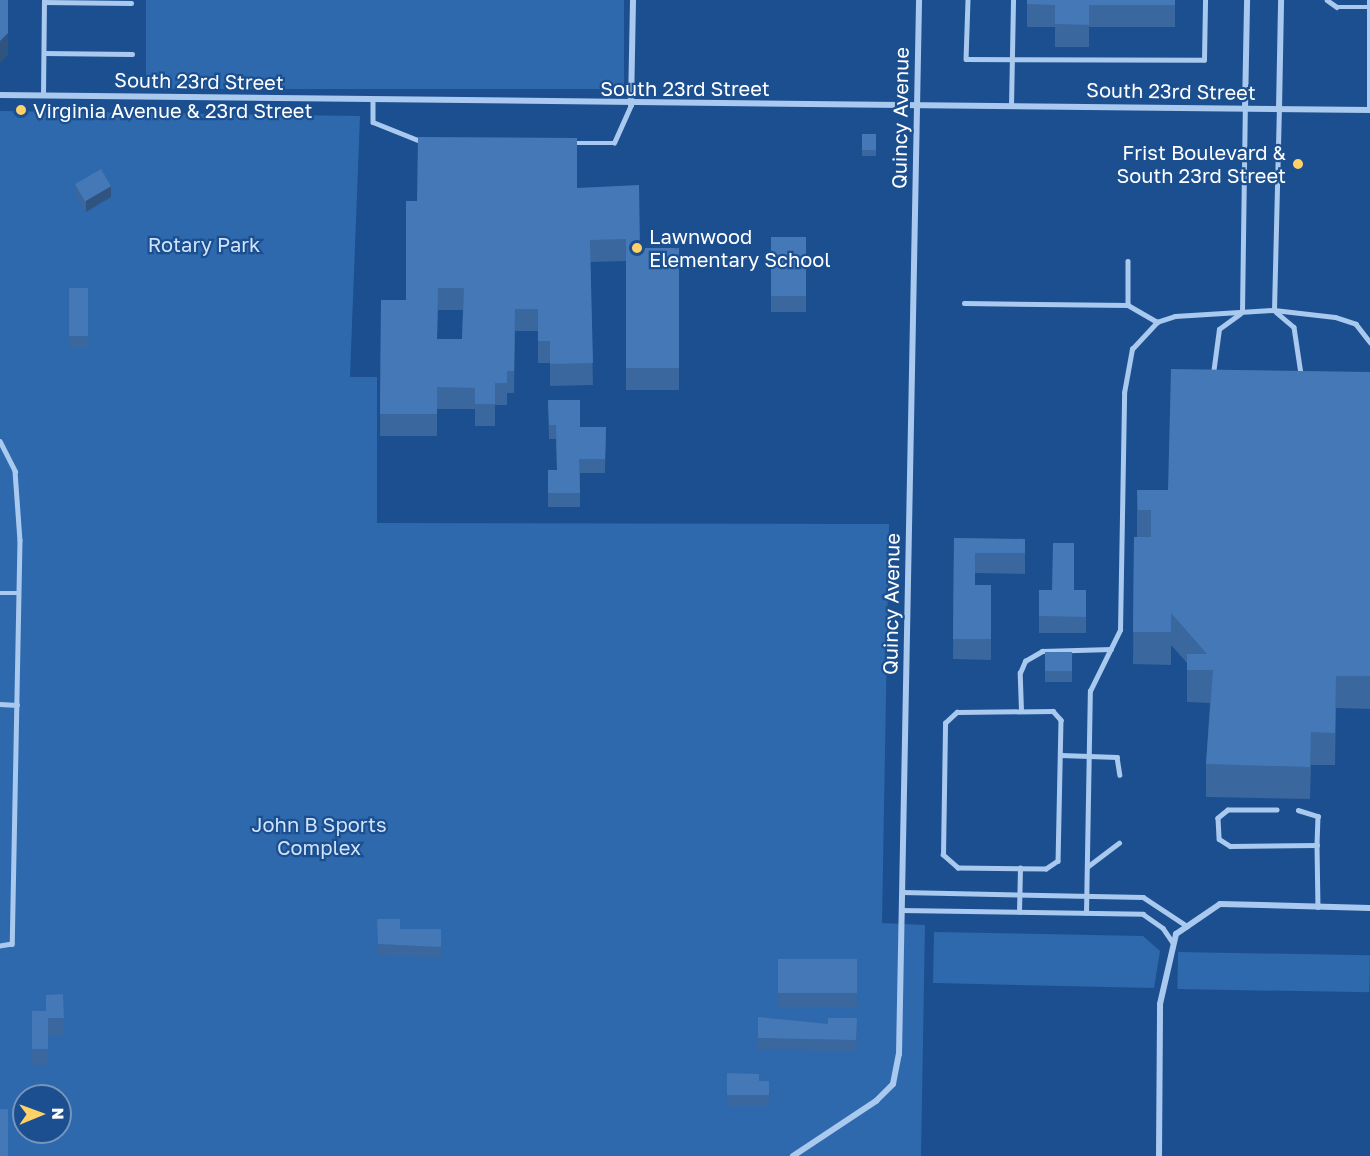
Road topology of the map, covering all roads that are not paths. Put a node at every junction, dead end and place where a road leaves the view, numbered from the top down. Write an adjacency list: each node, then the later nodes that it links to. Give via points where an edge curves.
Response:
1 (633, 0): 21 (street)
2 (919, 0): 22 (street, Quincy Avenue)
3 (968, 0): 16 (lane, via 966,59)
4 (1013, 0): 16 (lane)
5 (1204, 0): 16 (lane, via 1204,60)
6 (1247, 0): 24 (street)
7 (1281, 0): 25 (street)
8 (1327, 0): 12 (lane, via 1337,7)
9 (1369, 0): 12 (lane)
10 (44, 1): 11 (lane); 14 (lane)
11 (131, 3)
12 (1369, 7): 13 (lane)
13 (1370, 16): 17 (lane)
14 (44, 53): 15 (lane); 19 (lane)
15 (132, 54)
16 (1012, 59): 23 (lane)
17 (1370, 65): 26 (lane)
18 (0, 95): 19 (street, South 23rd Street)
19 (43, 95): 20 (street, South 23rd Street)
20 (373, 100): 21 (street, South 23rd Street); 27 (lane, via 373,122)
21 (631, 105): 22 (street, South 23rd Street); 28 (lane, via 614,143)
22 (917, 105): 23 (street, South 23rd Street); 54 (street, Quincy Avenue)
23 (1011, 106): 24 (street, South 23rd Street)
24 (1245, 109): 25 (street, South 23rd Street); 33 (lane)
25 (1279, 109): 26 (street, South 23rd Street); 32 (lane)
26 (1369, 110)
27 (428, 142)
28 (567, 143)
29 (1128, 261): 31 (lane)
30 (964, 303): 31 (lane)
31 (1128, 305): 34 (lane)
32 (1274, 310): 33 (lane); 35 (lane, via 1335,317 1356,324); 37 (lane, via 1294,327)
33 (1242, 312): 34 (lane); 36 (lane, via 1219,329 1210,364)
34 (1157, 322): 41 (lane, via 1132,349 1124,393 1120,630)
35 (1370, 342)
36 (1216, 381)
37 (1301, 381)
38 (0, 441): 40 (lane, via 19,488)
39 (0, 593): 40 (lane)
40 (19, 593): 43 (lane)
41 (1111, 649): 44 (lane, via 1042,651 1025,661 1020,673); 45 (lane, via 1090,691)
42 (0, 704): 43 (lane)
43 (17, 705): 64 (lane, via 12,944)
44 (1021, 711): 46 (lane, via 1053,711 1061,720); 53 (lane, via 957,712 945,723 943,855 958,868)
45 (1089, 754): 46 (lane); 47 (lane, via 1117,757); 52 (lane)
46 (1060, 756): 53 (lane, via 1058,861 1046,869)
47 (1120, 775)
48 (1277, 810): 51 (lane, via 1228,810 1218,818 1219,839 1230,846)
49 (1298, 810): 51 (lane, via 1318,816)
50 (1119, 843): 52 (lane)
51 (1317, 846): 57 (lane)
52 (1088, 867): 56 (lane)
53 (1020, 868): 55 (lane)
54 (902, 892): 55 (lane); 59 (street, Quincy Avenue)
55 (1019, 896): 56 (lane); 60 (lane)
56 (1087, 896): 61 (lane); 62 (lane, via 1143,897)
57 (1318, 907): 58 (street); 62 (street, via 1220,904)
58 (1370, 908)
59 (901, 910): 60 (lane); 65 (street, Quincy Avenue, via 899,1054 893,1084)
60 (1019, 912): 61 (lane)
61 (1086, 913): 63 (lane, via 1143,914 1163,928)
62 (1187, 926): 63 (street)
63 (1173, 943): 66 (street, via 1160,1004)
64 (0, 946)
65 (793, 1156)
66 (1158, 1156)

